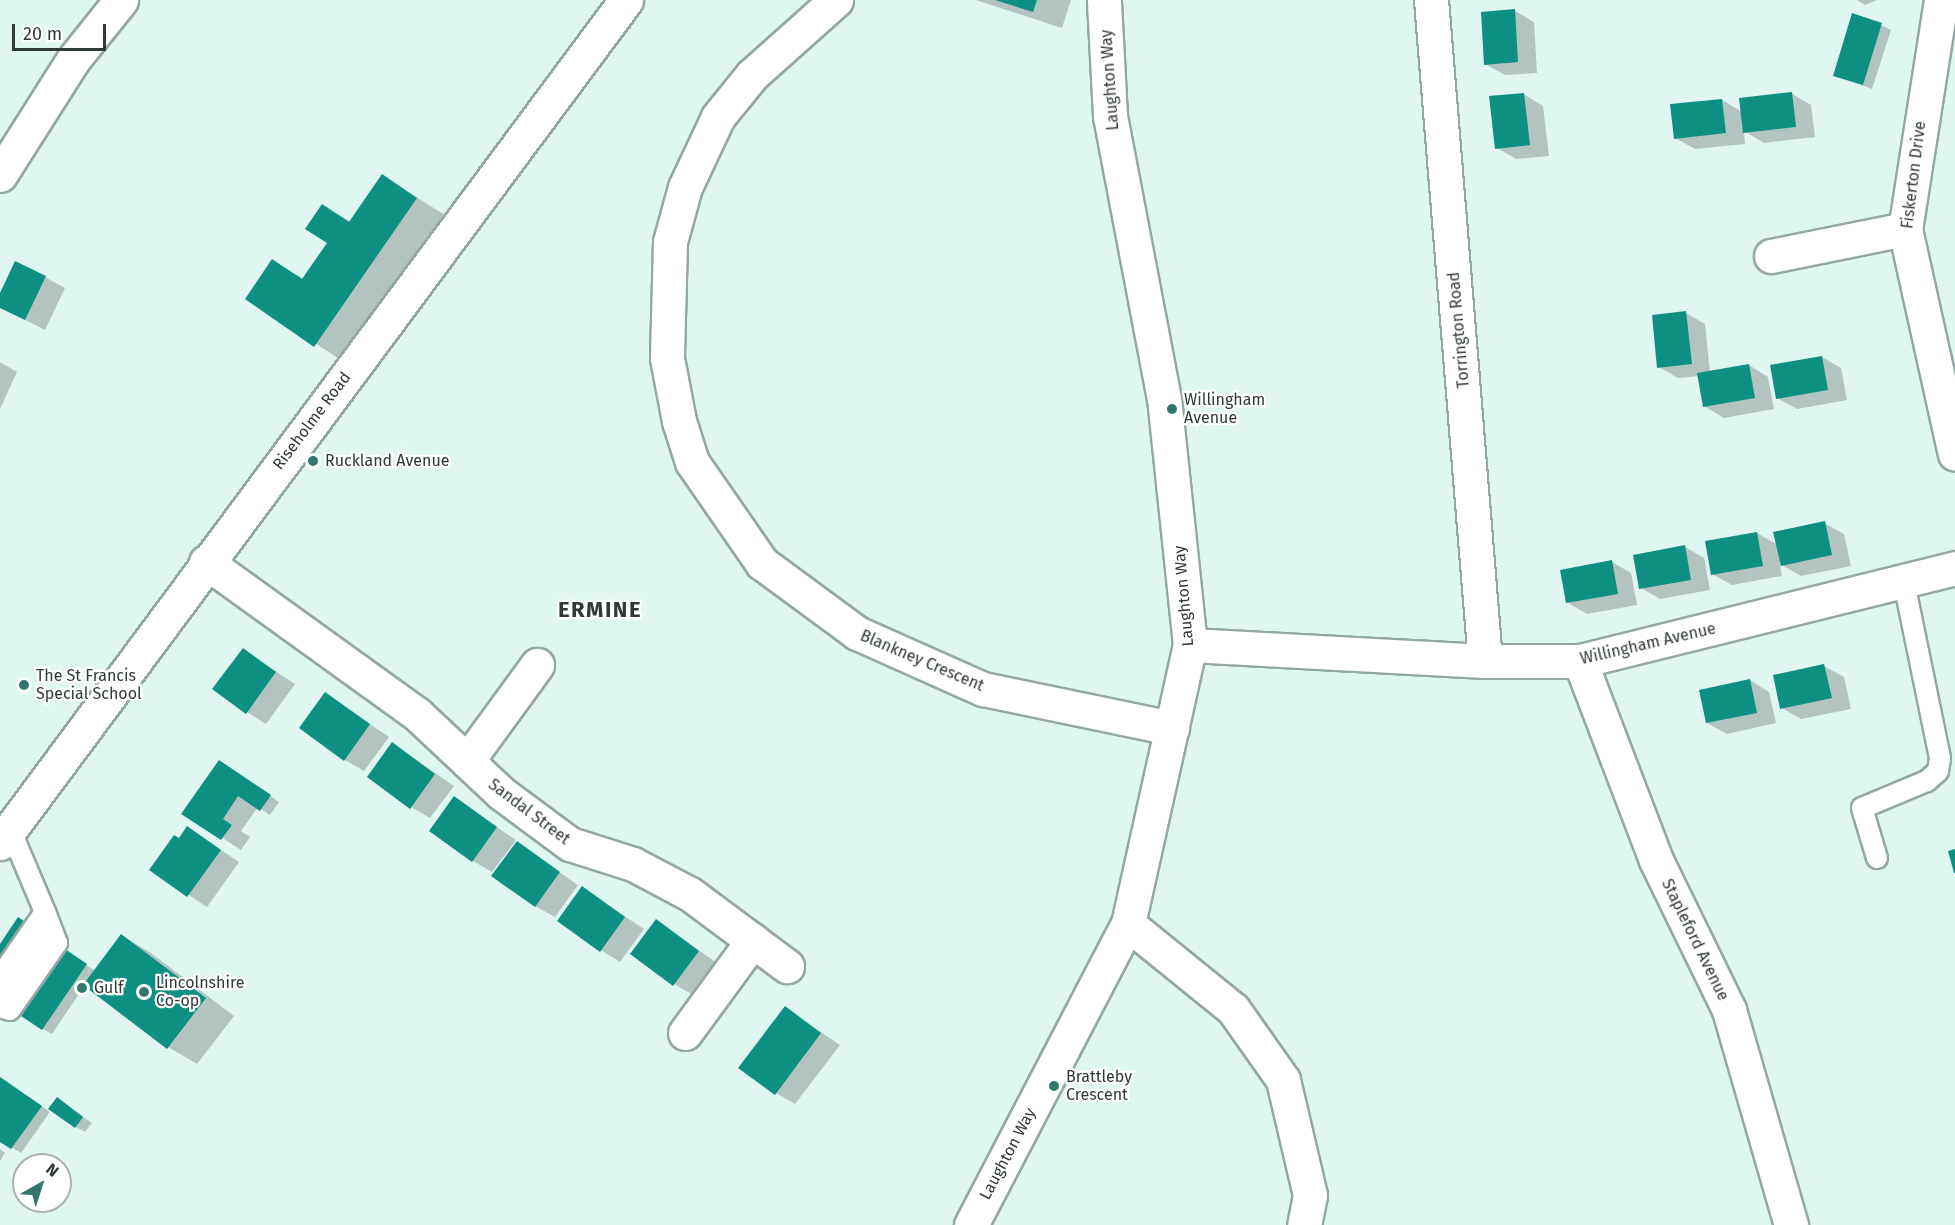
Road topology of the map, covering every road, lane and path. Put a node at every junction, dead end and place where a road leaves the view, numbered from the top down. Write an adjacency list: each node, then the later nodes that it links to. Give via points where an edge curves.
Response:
1 (121, 0): 7 (street, via 73,60)
2 (626, 0): 11 (street, Riseholme Road)
3 (836, 0): 18 (street, Blankney Crescent, via 752,75 718,117 685,187 670,242 667,358 679,421 692,462 762,563 857,633 983,688)
4 (1104, 0): 14 (street, Laughton Way, via 1110,116 1164,399)
5 (1431, 0): 15 (street, Torrington Road)
6 (1941, 0): 8 (street, Fiskerton Drive)
7 (0, 175)
8 (1905, 228): 9 (street); 10 (street, Fiskerton Drive)
9 (1771, 256)
10 (1955, 454)
11 (206, 562): 19 (street, Sandal Street, via 417,714); 20 (street, Riseholme Road)
12 (1955, 568): 13 (street, Willingham Avenue)
13 (1904, 582): 16 (street, Willingham Avenue); 21 (lane, via 1940,758 1938,771 1927,781 1862,808)
14 (1190, 645): 15 (street, Willingham Avenue); 18 (street, Laughton Way)
15 (1485, 661): 16 (street, Willingham Avenue)
16 (1580, 661): 33 (street, Stapleford Avenue, via 1656,860 1728,1010)
17 (537, 665): 19 (street)
18 (1172, 728): 23 (street, Laughton Way)
19 (467, 761): 24 (street, Sandal Street, via 501,793 570,844 633,864 681,889)
20 (5, 836): 22 (lane)
21 (1877, 858)
22 (45, 912): 25 (lane, via 24,920); 27 (lane); 28 (lane, via 45,935); 29 (lane, via 57,943 10,1010)
23 (1128, 924): 31 (street, Laughton Way); 32 (street, via 1233,1009 1283,1080 1310,1195)
24 (753, 940): 26 (street, Sandal Street); 30 (street)
25 (0, 954)
26 (787, 966)
27 (0, 976)
28 (0, 1002)
29 (0, 1007)
30 (685, 1034)
31 (971, 1225)
32 (1304, 1225)
33 (1791, 1225)

